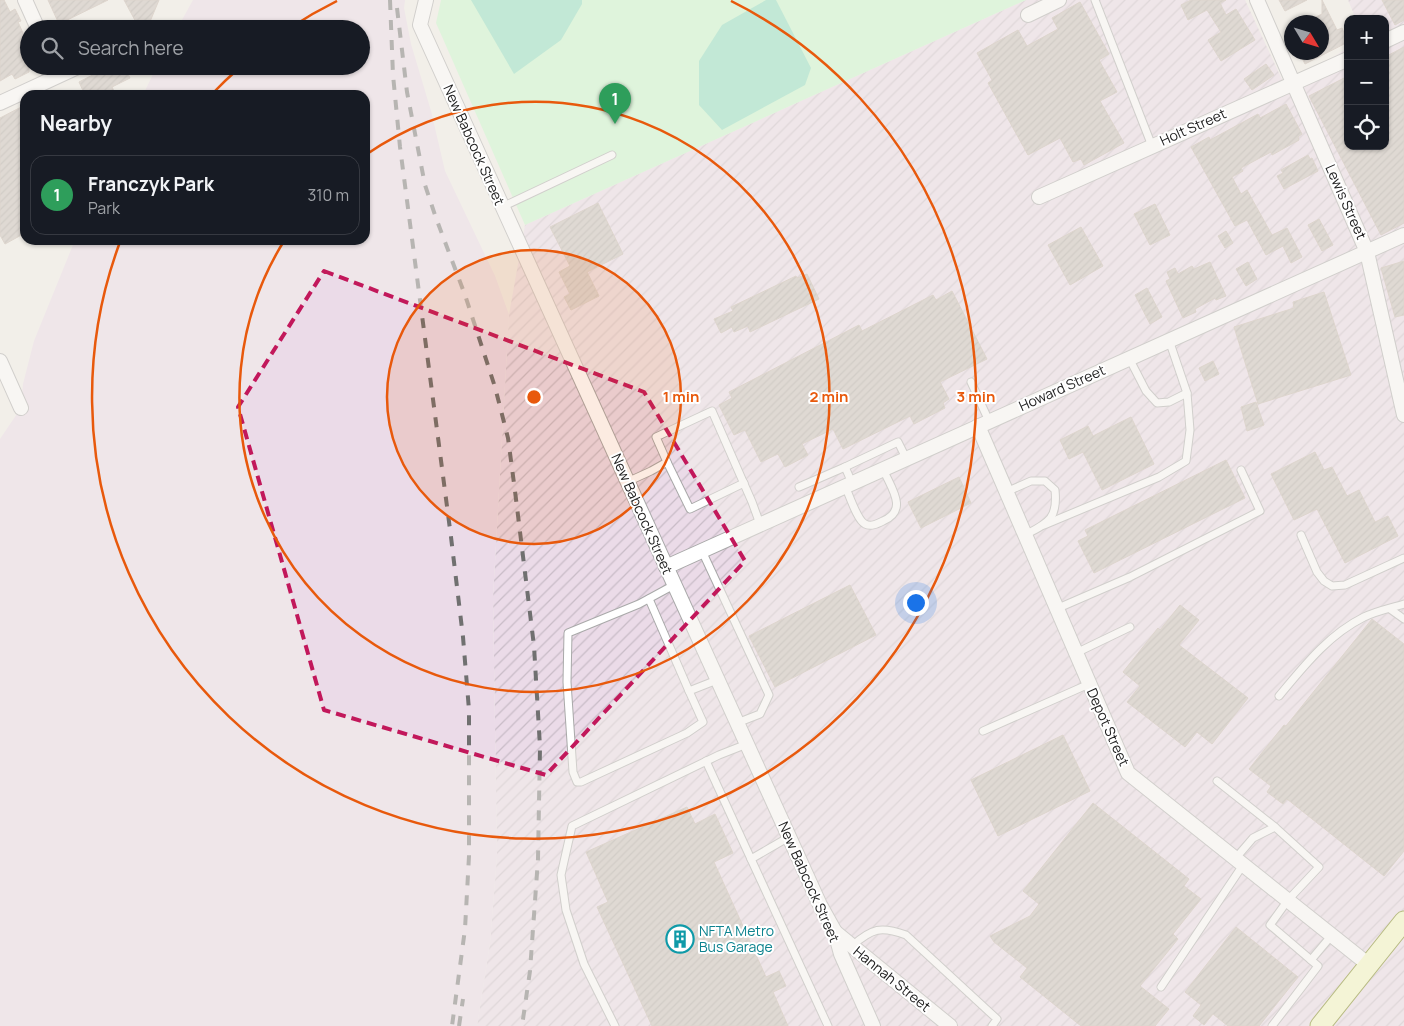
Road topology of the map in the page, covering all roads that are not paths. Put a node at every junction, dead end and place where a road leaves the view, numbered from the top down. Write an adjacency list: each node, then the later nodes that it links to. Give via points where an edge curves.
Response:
1 (25, 0): 7 (street)
2 (426, 0): 19 (street, New Babcock Street, via 420,25)
3 (1059, 0): 6 (street)
4 (1094, 0): 16 (lane)
5 (1257, 0): 12 (street, Lewis Street)
6 (1028, 15)
7 (34, 20)
8 (1404, 32): 9 (street)
9 (1389, 39)
10 (1346, 60): 12 (street, Holt Street)
11 (50, 75): 13 (street)
12 (1294, 84): 16 (street, Holt Street); 21 (street, Lewis Street)
13 (23, 90)
14 (20, 92): 15 (street)
15 (0, 103)
16 (1152, 146): 18 (street, Holt Street)
17 (612, 155): 19 (lane)
18 (1039, 197)
19 (502, 207): 35 (street, New Babcock Street)
20 (1404, 235): 21 (street, Howard Street)
21 (1367, 252): 22 (street, Howard Street); 28 (street, Lewis Street)
22 (1169, 340): 23 (street, Howard Street); 26 (lane)
23 (1129, 358): 26 (lane, via 1146,391 1157,403); 29 (street, Howard Street)
24 (0, 361): 27 (street)
25 (971, 382): 29 (lane)
26 (1187, 394): 41 (lane, via 1190,430 1186,461 1159,477)
27 (21, 408)
28 (1404, 415)
29 (984, 423): 30 (street, Howard Street); 39 (street, Depot Street)
30 (906, 458): 32 (lane, via 898,442); 33 (street, Howard Street)
31 (667, 462): 35 (lane); 36 (lane, via 690,509); 36 (lane, via 656,437 712,411)
32 (845, 467): 37 (lane); 38 (lane)
33 (883, 469): 37 (street, Howard Street); 37 (lane, via 897,502 897,511 892,517 874,525 860,520)
34 (1241, 470): 51 (lane, via 1260,511 1130,577)
35 (627, 482): 46 (street, New Babcock Street)
36 (744, 483): 40 (lane)
37 (848, 484): 40 (street, Howard Street)
38 (799, 487)
39 (1006, 492): 41 (lane, via 1030,481 1045,481 1054,490 1056,504 1052,519); 42 (street, Depot Street)
40 (760, 524): 44 (street, Howard Street)
41 (1044, 525): 42 (lane)
42 (1024, 535): 51 (street, Depot Street)
43 (1301, 535): 45 (lane, via 1317,572 1332,586 1345,585)
44 (702, 551): 46 (street, Howard Street); 59 (lane, via 770,695 760,714)
45 (1404, 558)
46 (666, 567): 47 (street, New Babcock Street)
47 (674, 585): 48 (lane); 55 (street, New Babcock Street)
48 (649, 599): 57 (lane); 57 (lane, via 568,633 567,682 573,772 577,782 687,733 703,722)
49 (1404, 604): 50 (lane)
50 (1390, 609): 52 (lane); 58 (lane, via 1365,616 1344,629 1310,659)
51 (1056, 610): 54 (street, Depot Street)
52 (1404, 619)
53 (1130, 627): 54 (lane)
54 (1075, 653): 56 (street, Depot Street)
55 (717, 680): 57 (lane); 59 (street, New Babcock Street)
56 (1089, 684): 60 (lane); 67 (street, Depot Street, via 1128,773)
57 (689, 691)
58 (1280, 696)
59 (737, 723): 61 (street, New Babcock Street)
60 (983, 731)
61 (747, 744): 62 (lane); 65 (street, New Babcock Street)
62 (706, 761): 66 (lane); 77 (lane, via 572,826 561,875 566,910 584,964)
63 (1217, 781): 64 (lane)
64 (1275, 827): 67 (lane, via 1253,838); 68 (lane, via 1319,867)
65 (789, 837): 66 (lane); 70 (street, New Babcock Street)
66 (751, 859): 78 (lane)
67 (1239, 862): 68 (street, Depot Street); 75 (lane)
68 (1288, 900): 71 (street, Depot Street); 73 (lane, via 1270,925)
69 (1402, 927): 74 (main road)
70 (835, 932): 72 (street, Hannah Street); 76 (street, New Babcock Street)
71 (1332, 936): 73 (lane); 74 (street, Depot Street)
72 (852, 946): 79 (street, Hannah Street); 80 (lane, via 875,930 889,929 906,935 997,1019)
73 (1311, 960): 81 (lane, via 1318,966)
74 (1369, 965): 82 (main road)
75 (1161, 987)
76 (869, 1024)
77 (615, 1026)
78 (828, 1026)
79 (950, 1026)
80 (992, 1026)
81 (1272, 1026)
82 (1320, 1026)

